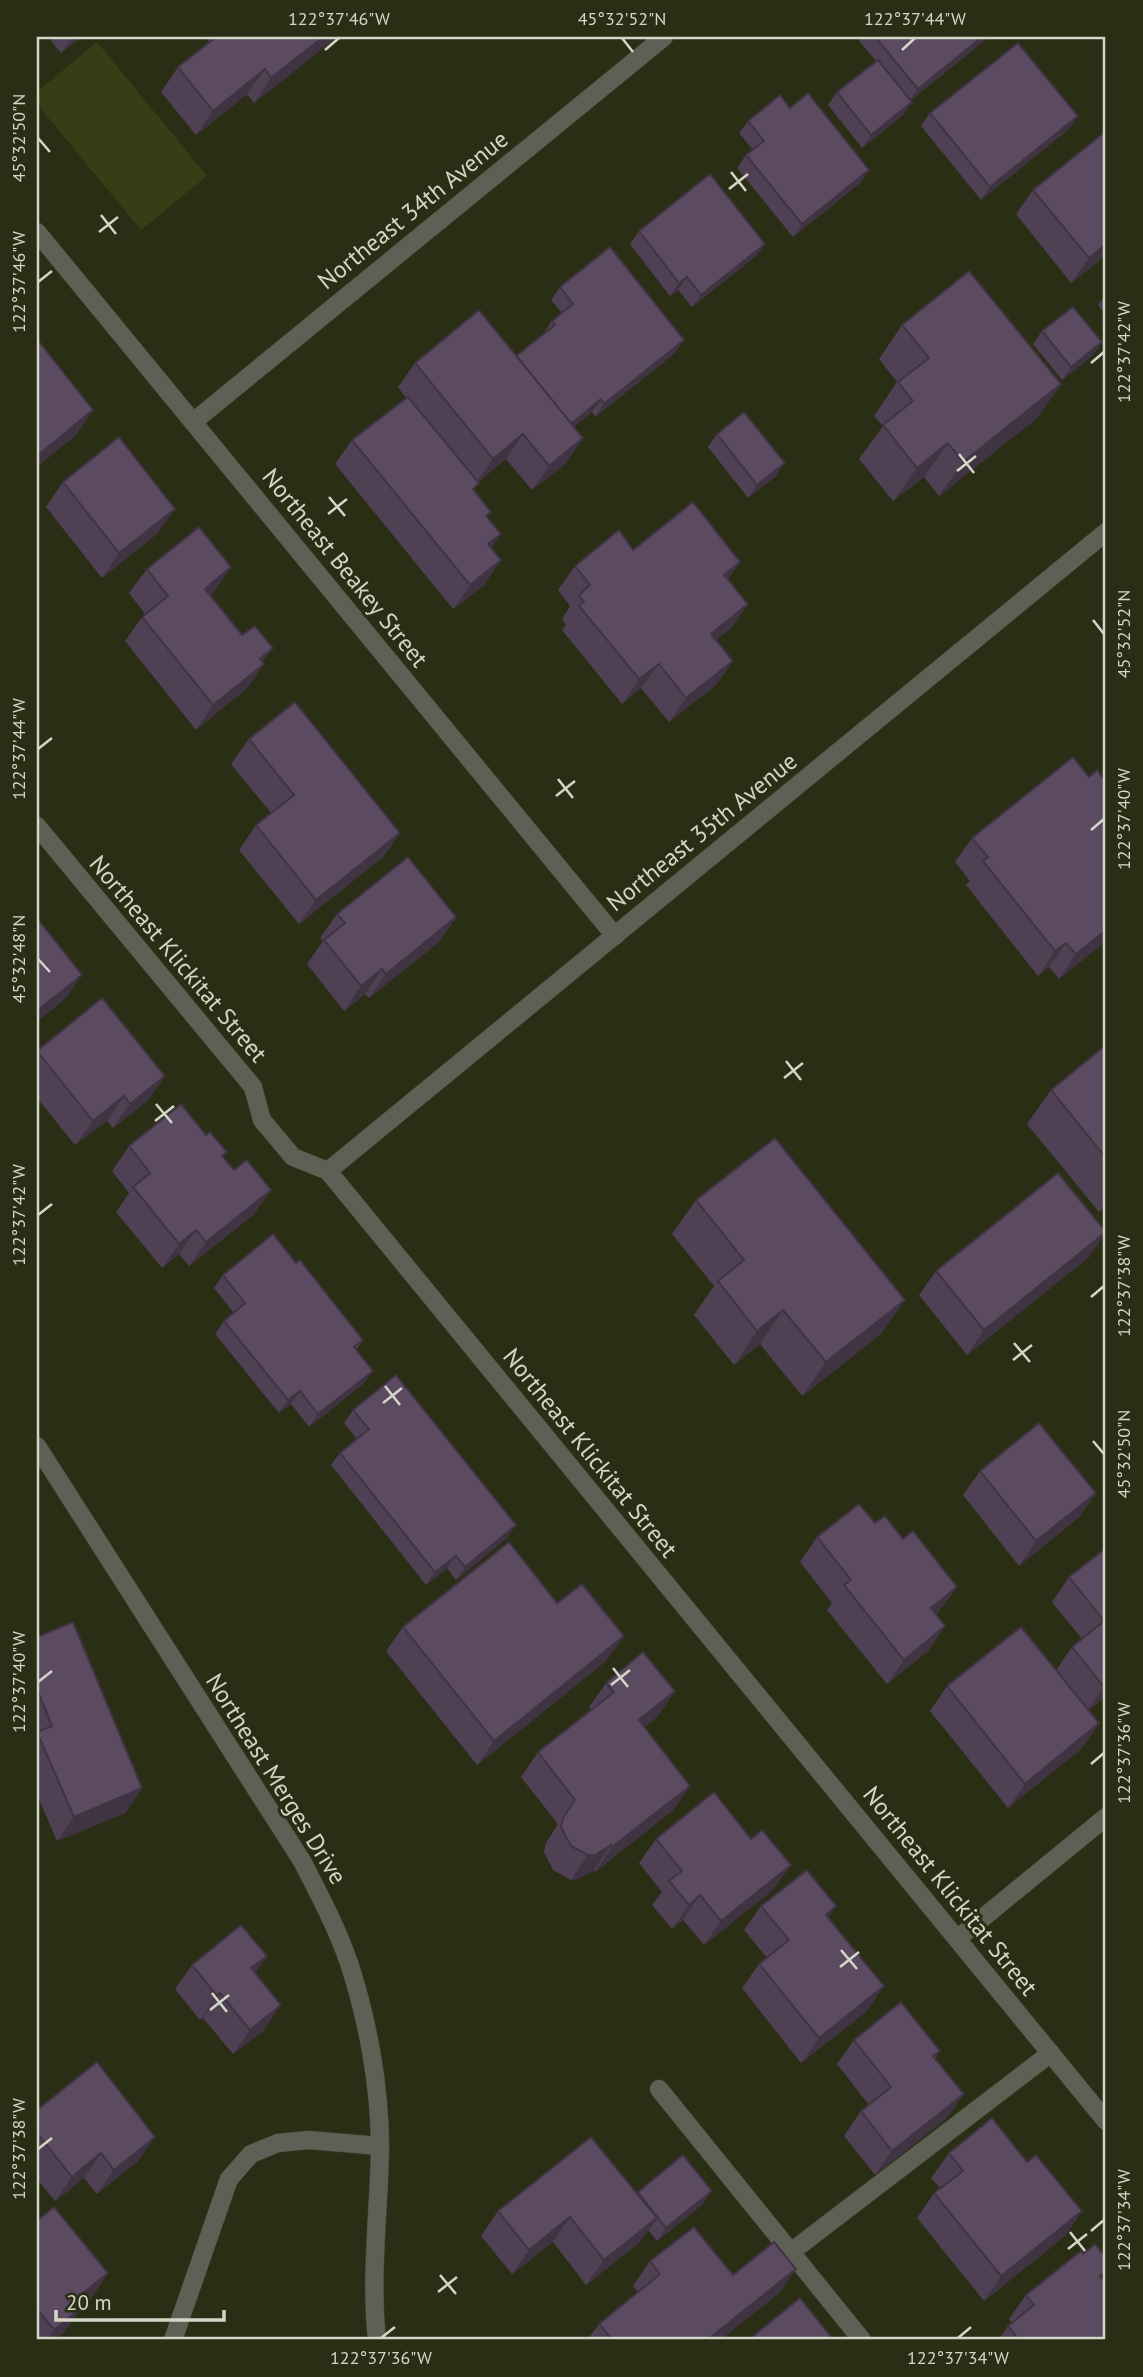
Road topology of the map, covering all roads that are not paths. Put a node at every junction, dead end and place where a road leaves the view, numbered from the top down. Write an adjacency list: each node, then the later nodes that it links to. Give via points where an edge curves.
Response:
1 (664, 37): 3 (street, Northeast 34th Avenue)
2 (37, 232): 3 (street, Northeast Beakey Street)
3 (193, 422): 6 (street, Northeast Beakey Street)
4 (1106, 532): 6 (street, Northeast 35th Avenue)
5 (37, 826): 7 (street, Northeast Klickitat Street, via 253,1087 262,1120 293,1157)
6 (615, 936): 7 (street, Northeast 35th Avenue)
7 (328, 1171): 10 (street, Northeast Klickitat Street)
8 (37, 1446): 14 (street, Northeast Merges Drive, via 302,1861 328,1912 364,2017)
9 (1106, 1818): 10 (street)
10 (957, 1938): 11 (street, Northeast Klickitat Street)
11 (1051, 2053): 13 (street, Northeast Klickitat Street); 15 (street)
12 (659, 2089): 15 (street)
13 (1106, 2121)
14 (380, 2146): 16 (street, via 308,2140 278,2143 251,2154 229,2179); 17 (street, Northeast Merges Drive)
15 (791, 2252): 18 (street)
16 (173, 2340)
17 (377, 2340)
18 (862, 2340)

